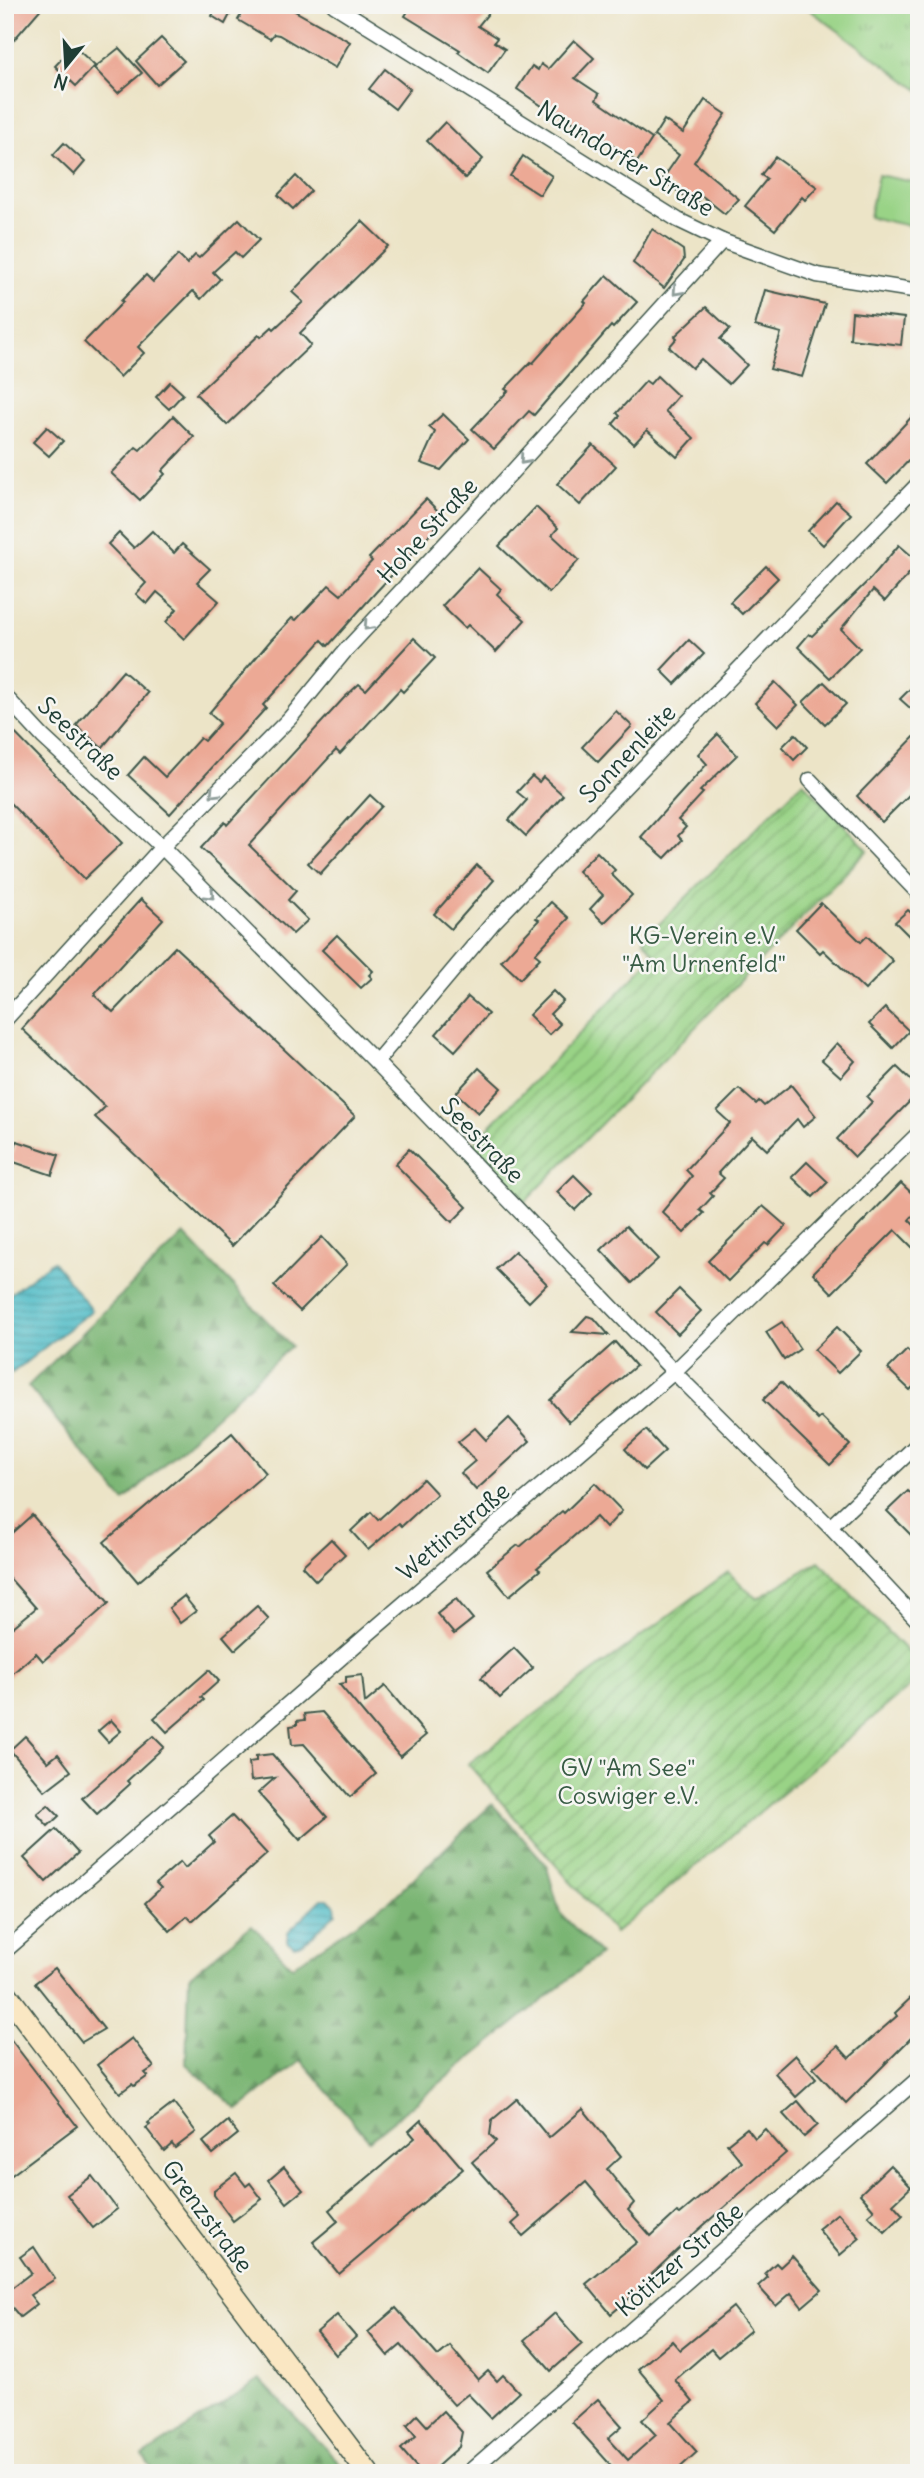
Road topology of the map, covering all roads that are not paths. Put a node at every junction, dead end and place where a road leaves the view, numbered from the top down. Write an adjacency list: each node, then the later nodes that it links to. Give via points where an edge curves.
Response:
1 (334, 5): 2 (street, Naundorfer Straße, via 678,220)
2 (722, 241): 3 (street, Naundorfer Straße, via 817,275); 7 (street, Hohe Straße, one-way to 7, via 345,651 290,718)
3 (919, 291)
4 (919, 483): 10 (street, Sonnenleite, via 492,924)
5 (5, 696): 7 (street, Seestraße)
6 (810, 780): 8 (street)
7 (162, 847): 9 (street, Hohe Straße); 10 (street, Seestraße, one-way to 10)
8 (919, 894)
9 (5, 1020)
10 (376, 1062): 12 (street, Seestraße)
11 (919, 1133): 12 (street, Wettinstraße)
12 (674, 1372): 14 (street, Seestraße); 16 (street, Wettinstraße)
13 (919, 1443): 14 (street)
14 (830, 1527): 15 (street, Seestraße)
15 (919, 1622)
16 (5, 1951)
17 (5, 1992): 19 (street, Grenzstraße)
18 (919, 2078): 20 (street, Kötitzer Straße)
19 (368, 2473)
20 (468, 2473)

